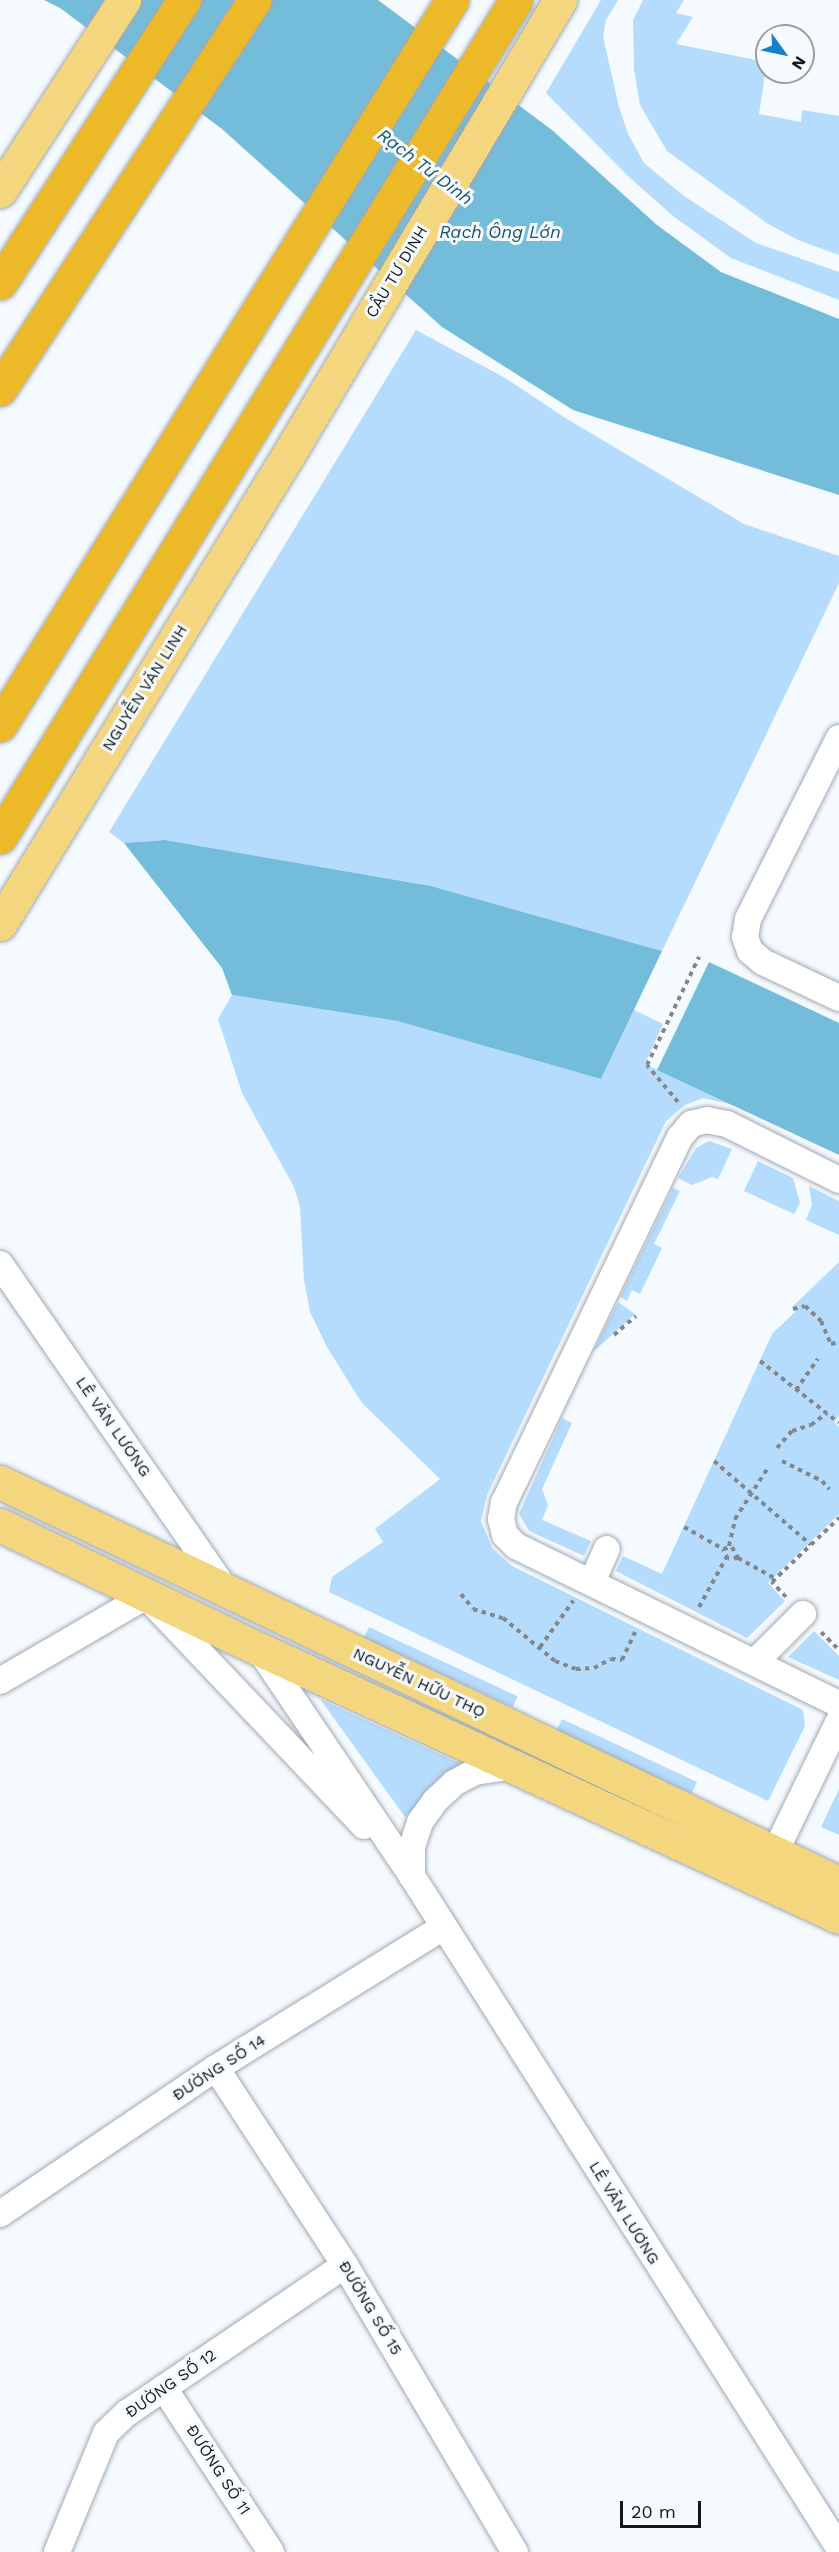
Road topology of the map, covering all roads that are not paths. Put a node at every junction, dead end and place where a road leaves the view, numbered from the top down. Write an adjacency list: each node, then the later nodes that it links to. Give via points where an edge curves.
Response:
1 (124, 0): 7 (main road)
2 (184, 0): 8 (highway)
3 (255, 0): 9 (highway)
4 (452, 0): 11 (highway)
5 (516, 0): 13 (highway)
6 (560, 0): 10 (main road, CẦU TƯ DINH)
7 (0, 190)
8 (3, 278)
9 (0, 389)
10 (290, 452): 14 (main road, NGUYỄN VĂN LINH)
11 (0, 725)
12 (839, 738): 15 (street, via 748,920 745,937 750,951 763,962)
13 (0, 837)
14 (0, 924)
15 (839, 998)
16 (839, 1180): 21 (street, via 727,1124 699,1122 680,1137 504,1502 501,1519 505,1535 516,1546)
17 (0, 1264): 22 (street, LÊ VĂN LƯƠNG)
18 (0, 1482): 22 (main road, NGUYỄN HỮU THỌ)
19 (0, 1525): 23 (main road)
20 (607, 1549): 21 (street)
21 (585, 1588): 26 (street)
22 (226, 1591): 31 (main road, NGUYỄN HỮU THỌ)
23 (146, 1596): 25 (main road); 27 (street); 32 (street, LÊ VĂN LƯƠNG)
24 (803, 1614): 26 (street)
25 (259, 1649): 30 (main road); 32 (street, LÊ VĂN LƯƠNG)
26 (754, 1662): 28 (street)
27 (0, 1681)
28 (839, 1704)
29 (839, 1721): 31 (street)
30 (512, 1766): 32 (street, via 475,1772 454,1783 435,1801 420,1822 412,1847); 34 (main road)
31 (775, 1852): 33 (main road, NGUYỄN HỮU THỌ)
32 (412, 1876): 35 (street, LÊ VĂN LƯƠNG)
33 (839, 1883)
34 (839, 1917)
35 (443, 1928): 36 (street, ĐƯỜNG SỐ 14); 40 (street, LÊ VĂN LƯƠNG)
36 (216, 2068): 37 (street, ĐƯỜNG SỐ 14); 38 (street, ĐƯỜNG SỐ 15)
37 (0, 2214)
38 (345, 2265): 39 (street, ĐƯỜNG SỐ 12); 43 (street, ĐƯỜNG SỐ 15)
39 (164, 2388): 41 (street, ĐƯỜNG SỐ 12, via 106,2433); 42 (street, ĐƯỜNG SỐ 11)
40 (839, 2548)
41 (57, 2552)
42 (271, 2552)
43 (515, 2552)

